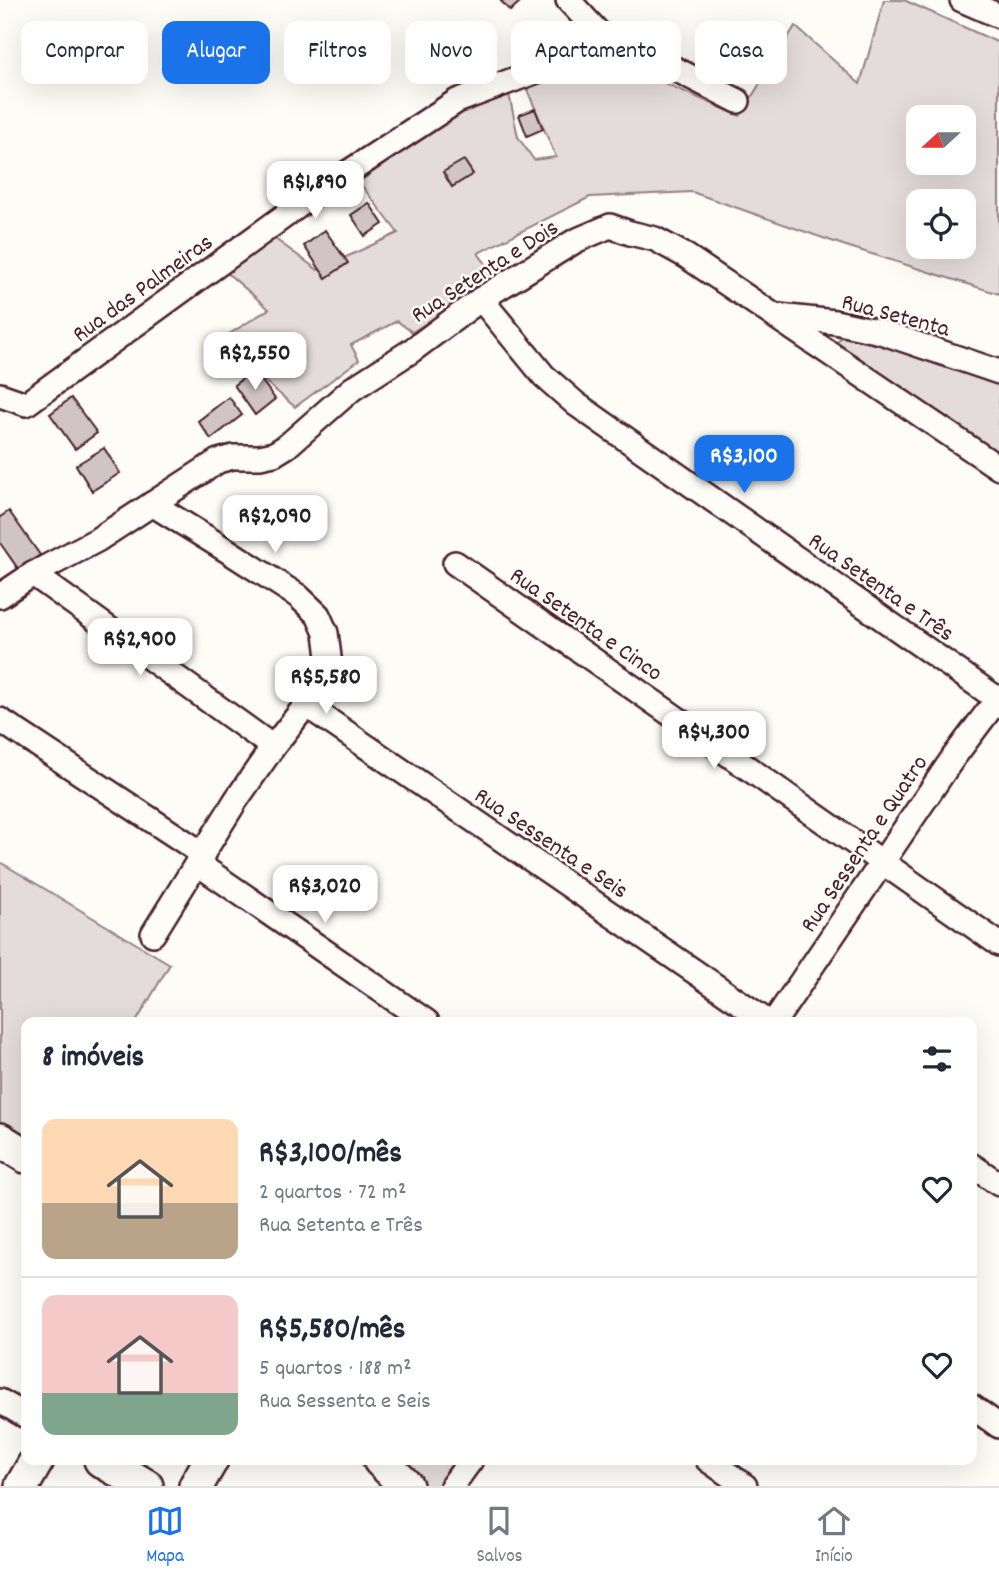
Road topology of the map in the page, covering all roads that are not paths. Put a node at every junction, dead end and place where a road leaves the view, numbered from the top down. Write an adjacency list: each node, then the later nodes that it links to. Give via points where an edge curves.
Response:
1 (568, 0): 4 (street)
2 (962, 0): 3 (street)
3 (999, 16)
4 (588, 21)
5 (681, 72): 7 (street)
6 (511, 80): 11 (street, Rua das Palmeiras, via 457,100 312,196 26,404)
7 (738, 101)
8 (481, 299): 9 (street, Rua Setenta e Dois, via 575,241 610,226 655,239); 13 (street, Rua Setenta e Dois, via 352,389 288,446 260,457 218,461); 17 (street, Rua Setenta e Três, via 544,376 576,404)
9 (776, 316): 10 (street, Rua Setenta, via 881,332); 12 (street, Rua Setenta e Dois)
10 (999, 372)
11 (0, 395)
12 (999, 468)
13 (152, 505): 15 (street, Rua Setenta e Dois); 18 (street, via 298,596 318,615 329,657)
14 (455, 563): 22 (street, Rua Setenta e Cinco)
15 (33, 574): 16 (street, Rua Setenta e Dois); 20 (street)
16 (0, 596)
17 (999, 699): 22 (street, Rua Sessenta e Quatro)
18 (306, 705): 20 (street); 26 (street, Rua Sessenta e Seis)
19 (0, 720): 21 (street)
20 (273, 747): 21 (street)
21 (201, 859): 23 (street); 25 (street)
22 (882, 862): 24 (street, Rua Setenta e Cinco); 27 (street, Rua Sessenta e Quatro)
23 (153, 934)
24 (999, 944)
25 (421, 1017)
26 (761, 1017)
27 (777, 1017)
28 (0, 1140): 29 (street)
29 (21, 1153)
30 (977, 1169): 31 (street)
31 (999, 1184)
32 (0, 1401): 34 (street)
33 (977, 1410): 35 (street)
34 (21, 1413)
35 (999, 1426)
36 (34, 1465): 42 (street)
37 (110, 1465): 43 (street)
38 (208, 1465): 44 (street)
39 (385, 1465): 45 (street)
40 (467, 1465): 46 (street)
41 (715, 1465): 47 (street)
42 (22, 1486)
43 (146, 1486)
44 (196, 1486)
45 (406, 1486)
46 (452, 1486)
47 (745, 1486)

